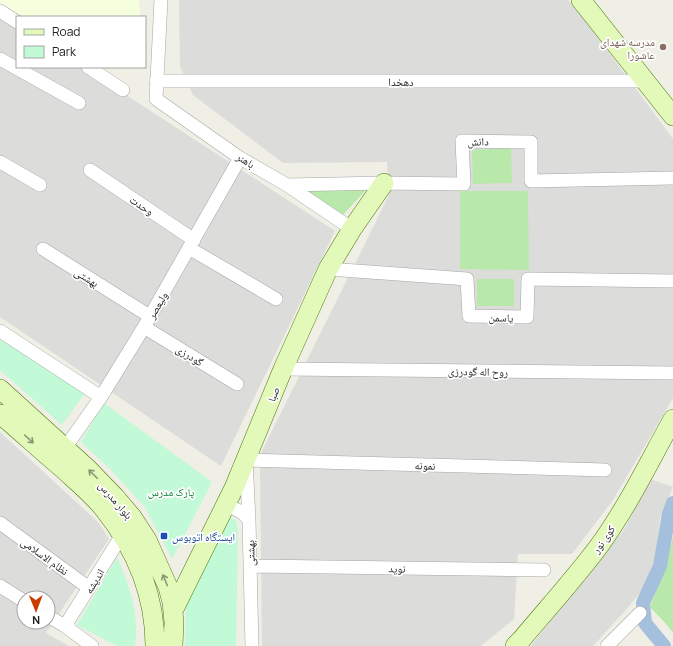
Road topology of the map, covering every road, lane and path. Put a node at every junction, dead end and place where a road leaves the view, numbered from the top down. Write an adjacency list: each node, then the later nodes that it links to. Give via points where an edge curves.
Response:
1 (161, 0): 9 (street)
2 (581, 0): 10 (street)
3 (0, 11): 4 (street)
4 (16, 21)
5 (0, 59): 6 (street)
6 (16, 68)
7 (16, 68): 12 (street)
8 (90, 68): 11 (street)
9 (156, 81): 10 (street, دهخدا); 14 (street, باهنر, via 156,99)
10 (646, 82): 13 (street)
11 (123, 90)
12 (79, 103)
13 (673, 116)
14 (240, 158): 20 (street, باهنر); 22 (street, ولیعصر)
15 (0, 162): 19 (street)
16 (90, 170): 22 (street, وحدت)
17 (673, 178): 18 (street, دانش, via 531,181 531,142 462,141 464,184)
18 (384, 183): 20 (street, دانش); 21 (street, صبا)
19 (40, 185)
20 (287, 185): 21 (street, باهنر)
21 (352, 229): 24 (street, صبا)
22 (192, 244): 26 (street, وحدت); 27 (street, ولیعصر)
23 (44, 249): 27 (street, بهشتی)
24 (328, 269): 25 (street, یاسمن, via 467,279 469,316 527,317 528,279); 29 (street, صبا)
25 (673, 281)
26 (276, 299)
27 (148, 322): 31 (street, گودرزی); 33 (street, ولیعصر)
28 (0, 331): 33 (street)
29 (283, 369): 30 (street, روح اله گودرزی); 37 (street, صبا)
30 (673, 373)
31 (236, 384)
32 (0, 389): 36 (street, بلوار مدرس)
33 (101, 397): 36 (street, ولیعصر)
34 (0, 414): 42 (street, بلوار مدرس, one-way to 42, via 94,498)
35 (673, 419): 56 (street, کوی نور, via 634,491 599,545)
36 (65, 448): 48 (street, بلوار مدرس, one-way to 36, via 161,571 147,540 115,497)
37 (246, 460): 38 (street, نمونه); 39 (street, صبا); 40 (street, بهشتی)
38 (605, 470)
39 (225, 507): 40 (street, via 235,508 244,513); 48 (street, صبا)
40 (249, 520): 43 (street, بهشتی)
41 (0, 523): 46 (street, نظام الاسلامی)
42 (122, 535): 46 (street, اندیشه); 53 (street, بلوار مدرس, via 144,578 154,621)
43 (250, 566): 44 (street, نوید); 55 (street, بهشتی)
44 (544, 570)
45 (0, 586): 47 (street)
46 (89, 588): 51 (street, اندیشه)
47 (16, 596)
48 (173, 611): 54 (street, بلوار مدرس)
49 (640, 614): 57 (street)
50 (56, 621): 51 (street)
51 (65, 626): 52 (street)
52 (92, 646)
53 (155, 646)
54 (173, 646)
55 (252, 646)
56 (514, 646)
57 (607, 646)

